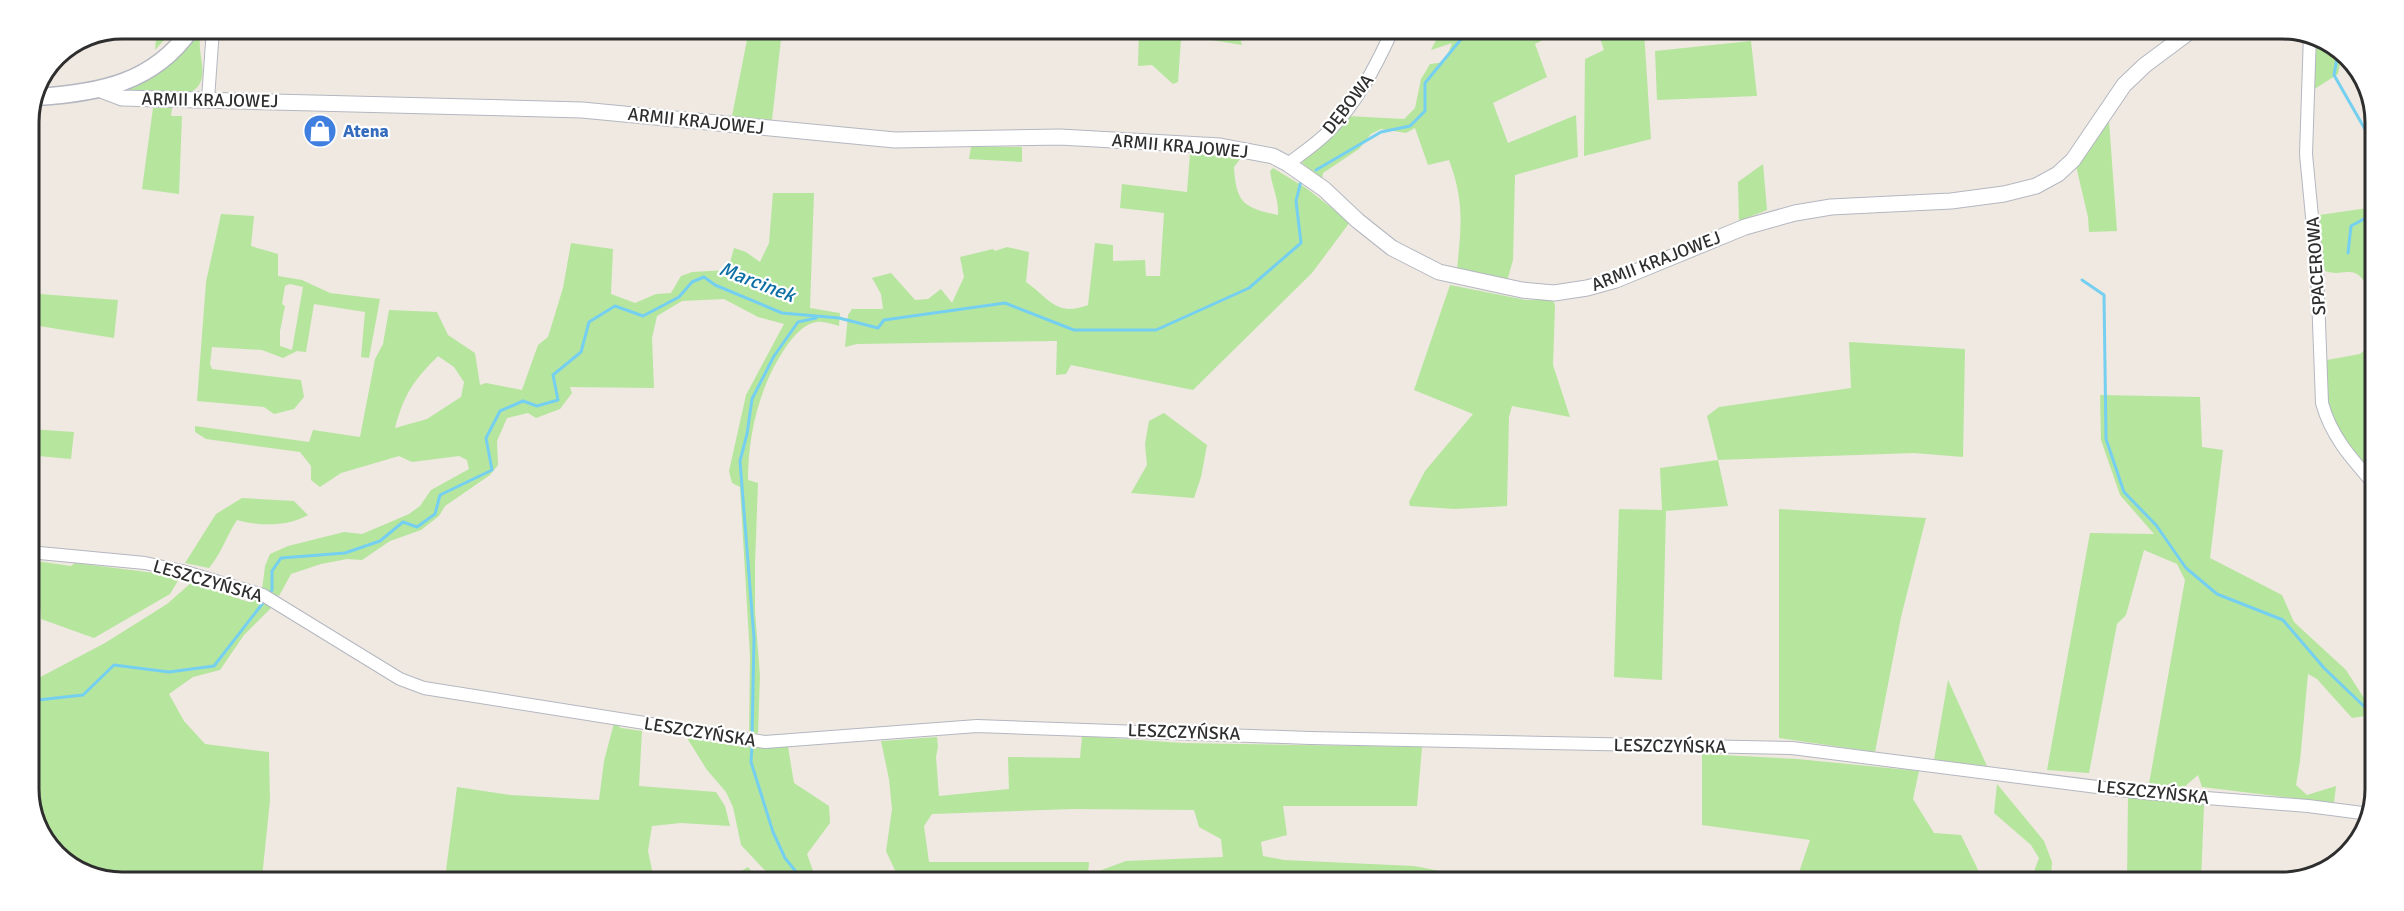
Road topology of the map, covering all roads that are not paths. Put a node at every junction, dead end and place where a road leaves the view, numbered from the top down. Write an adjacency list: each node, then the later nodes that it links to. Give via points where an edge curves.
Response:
1 (182, 39): 6 (main road, via 152,68)
2 (212, 39): 8 (street)
3 (1389, 39): 9 (street, DĘBOWA, via 1355,100 1327,134)
4 (2180, 39): 9 (street, ARMII KRAJOWEJ, via 2124,85 2073,160 2036,186 1970,198 1795,213 1745,227 1616,280 1575,291 1522,290 1439,272 1392,248 1324,189)
5 (2310, 44): 10 (street, SPACEROWA, via 2306,154 2317,269 2322,403 2337,441)
6 (101, 90): 7 (main road); 8 (street, ARMII KRAJOWEJ, via 122,98)
7 (43, 97)
8 (208, 99): 9 (street, ARMII KRAJOWEJ, via 582,110 896,140 1119,139 1228,147 1273,156)
9 (1288, 164)
10 (2365, 474)
11 (39, 553): 12 (street, LESZCZYŃSKA, via 145,563 263,595 400,679 424,688 759,742 977,726 1310,738 1792,748 2144,792)
12 (2361, 813)

